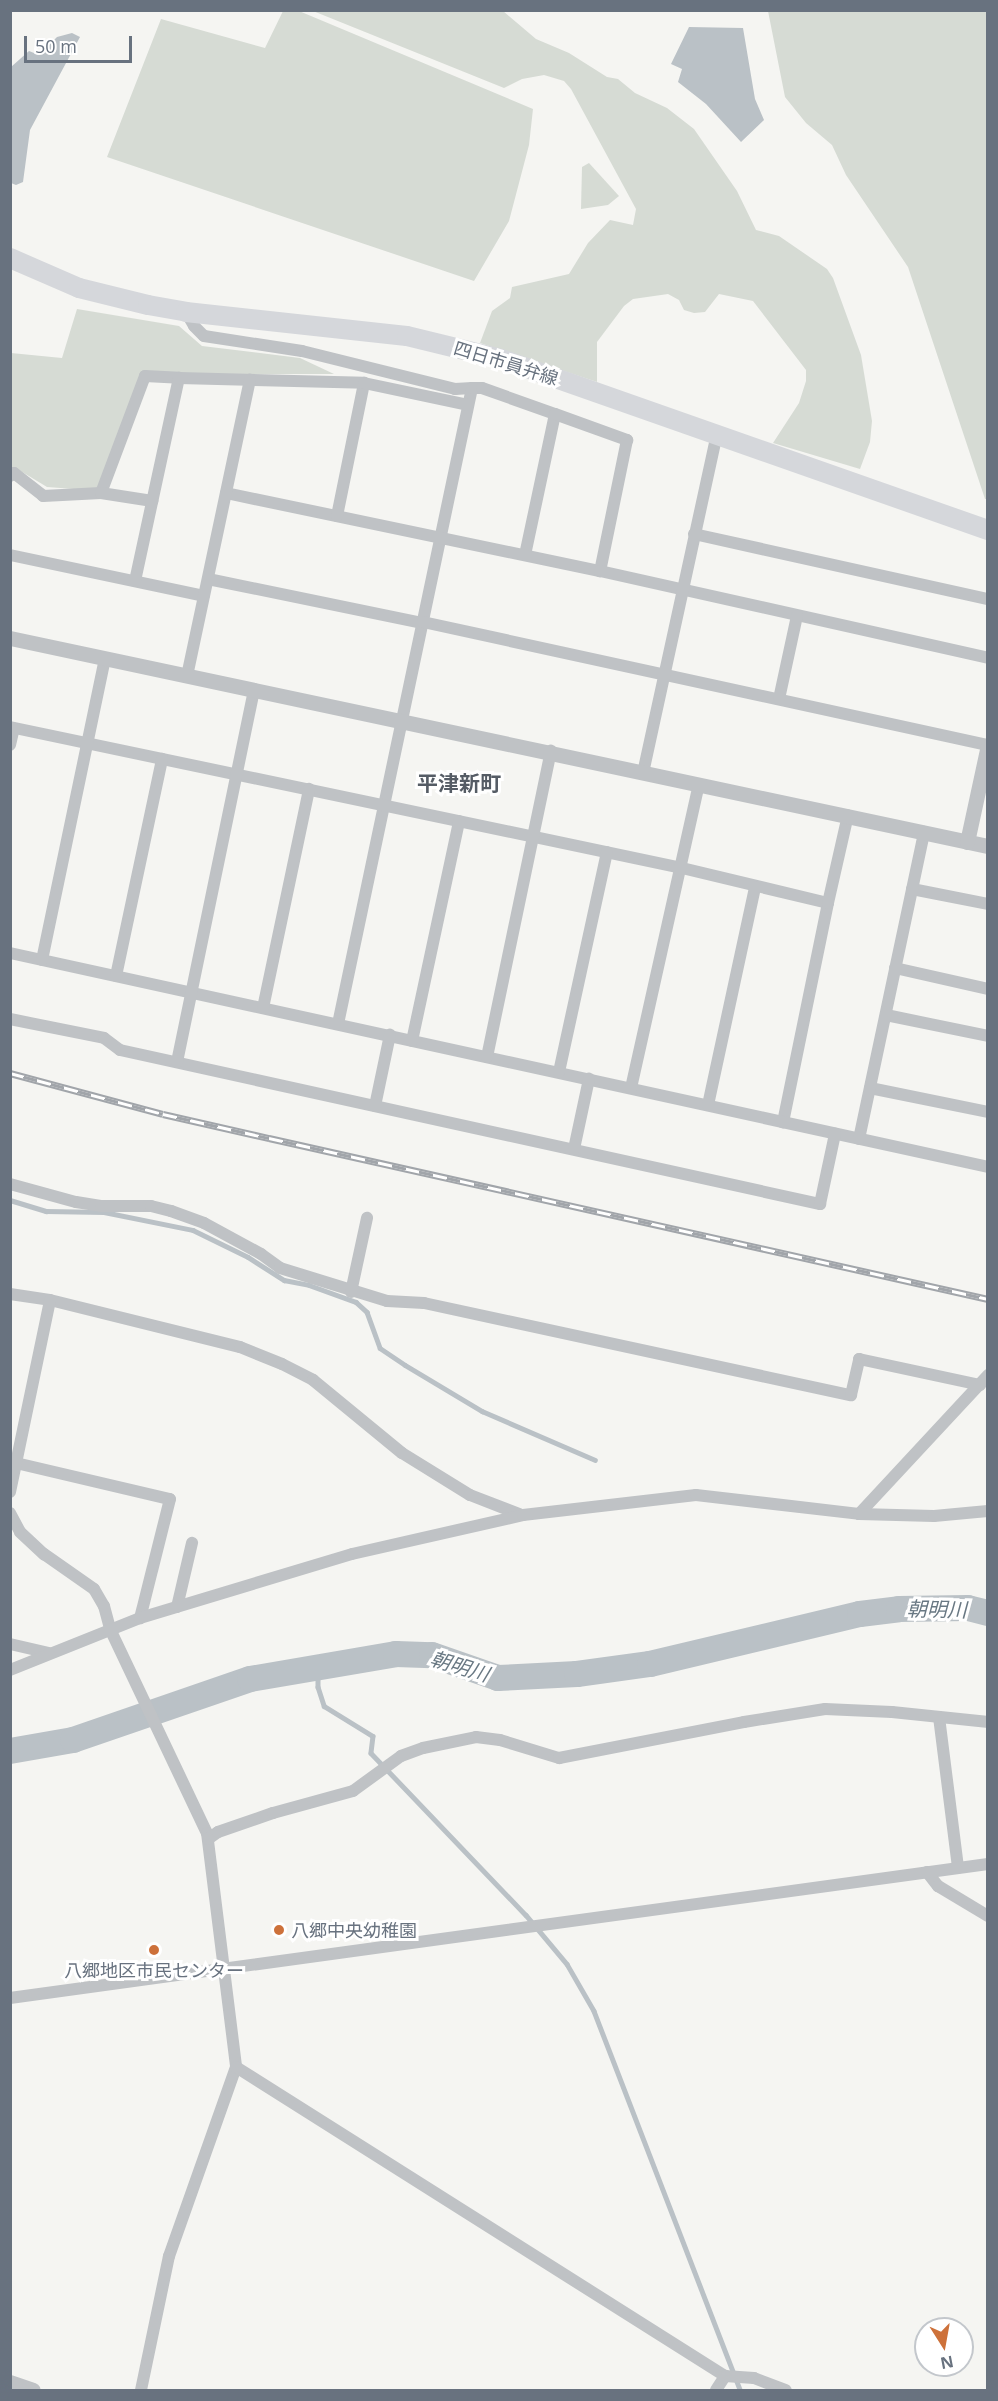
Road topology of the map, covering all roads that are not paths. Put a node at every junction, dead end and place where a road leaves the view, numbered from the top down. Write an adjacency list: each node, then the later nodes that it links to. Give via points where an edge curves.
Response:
1 (10, 258): 2 (main road, 四日市員弁線, via 80,288)
2 (186, 312): 6 (street, via 204,336 302,351 455,389); 9 (main road, 四日市員弁線, via 407,336 501,359)
3 (179, 378): 4 (street); 11 (street, via 145,376); 13 (street)
4 (250, 380): 5 (street); 12 (street)
5 (364, 382): 7 (street); 14 (street)
6 (472, 388): 7 (street); 8 (street)
7 (468, 405): 17 (street)
8 (555, 414): 19 (street); 20 (street, via 627,440)
9 (717, 434): 15 (main road, 四日市員弁線); 16 (street)
10 (10, 476): 11 (street, via 14,473 43,496)
11 (101, 493): 13 (street)
12 (226, 493): 14 (street); 21 (street)
13 (152, 501): 22 (street)
14 (337, 516): 17 (street)
15 (987, 530)
16 (694, 534): 23 (street); 25 (street)
17 (440, 538): 19 (street); 27 (street)
18 (10, 555): 22 (street)
19 (525, 555): 20 (street)
20 (600, 571): 23 (street)
21 (208, 579): 24 (street); 27 (street)
22 (135, 581): 24 (street)
23 (682, 590): 26 (street); 31 (street)
24 (204, 596): 32 (street)
25 (987, 599)
26 (797, 616): 29 (street); 34 (street)
27 (422, 622): 31 (street); 35 (street)
28 (10, 638): 30 (street)
29 (987, 658)
30 (105, 659): 32 (street); 37 (street)
31 (664, 673): 34 (street); 42 (street)
32 (187, 676): 33 (street)
33 (254, 689): 35 (street); 43 (street)
34 (779, 699): 39 (street)
35 (402, 721): 40 (street); 46 (street)
36 (12, 727): 37 (street); 38 (street)
37 (87, 743): 41 (street); 60 (street)
38 (10, 745)
39 (987, 745): 51 (street)
40 (551, 752): 42 (street); 50 (street)
41 (162, 759): 43 (street); 62 (street)
42 (643, 773): 44 (street)
43 (235, 774): 45 (street); 64 (street)
44 (699, 785): 47 (street); 54 (street)
45 (309, 789): 46 (street); 65 (street)
46 (384, 806): 48 (street); 68 (street)
47 (848, 816): 49 (street); 57 (street)
48 (459, 821): 50 (street); 71 (street)
49 (924, 832): 51 (street); 56 (street)
50 (533, 837): 53 (street); 72 (street)
51 (967, 842): 52 (street)
52 (987, 846)
53 (608, 852): 54 (street); 74 (street)
54 (682, 868): 55 (street); 76 (street)
55 (755, 887): 57 (street); 78 (street)
56 (912, 889): 58 (street); 61 (street)
57 (828, 903): 81 (street)
58 (987, 904)
59 (10, 953): 60 (street)
60 (42, 960): 62 (street)
61 (895, 968): 63 (street); 66 (street)
62 (116, 976): 64 (street)
63 (987, 989)
64 (190, 992): 65 (street); 73 (street)
65 (263, 1008): 68 (street)
66 (886, 1015): 70 (street); 77 (street)
67 (10, 1019): 73 (street, via 104,1038 120,1050)
68 (338, 1024): 69 (street)
69 (390, 1035): 71 (street); 79 (street)
70 (987, 1036)
71 (412, 1041): 72 (street)
72 (487, 1057): 74 (street)
73 (177, 1062): 79 (street)
74 (559, 1072): 75 (street)
75 (589, 1079): 76 (street); 84 (street)
76 (631, 1088): 78 (street)
77 (870, 1088): 80 (street); 83 (street)
78 (708, 1105): 81 (street)
79 (375, 1106): 84 (street)
80 (987, 1112)
81 (783, 1122): 82 (street)
82 (835, 1134): 83 (street); 84 (street, via 820,1204)
83 (859, 1139): 85 (street)
84 (574, 1149)
85 (987, 1167)
86 (10, 1184): 88 (street, via 76,1202 152,1206 171,1211 204,1223 280,1268)
87 (367, 1218): 88 (street)
88 (351, 1292): 91 (street, via 387,1301 424,1303 851,1395 859,1359)
89 (10, 1294): 90 (street)
90 (50, 1300): 92 (street); 98 (street, via 240,1347 282,1364 313,1380 421,1465 479,1499)
91 (984, 1380): 97 (street)
92 (16, 1463): 93 (street); 101 (street, via 170,1499)
93 (12, 1477): 94 (street)
94 (10, 1492)
95 (987, 1511): 97 (street, via 934,1516)
96 (10, 1513): 102 (street, via 20,1532 44,1554 94,1589)
97 (859, 1514): 98 (street, via 696,1496)
98 (523, 1515): 100 (street, via 352,1554)
99 (192, 1542): 100 (street)
100 (177, 1607): 101 (street)
101 (140, 1618): 102 (street)
102 (110, 1629): 104 (street); 108 (street)
103 (10, 1644): 104 (street)
104 (49, 1653): 105 (street)
105 (10, 1670)
106 (939, 1718): 107 (street); 108 (street, via 825,1709 560,1758 476,1737 401,1756 353,1791); 110 (street)
107 (987, 1722)
108 (207, 1836): 113 (street)
109 (987, 1864): 110 (street)
110 (958, 1868): 111 (street)
111 (927, 1872): 112 (street, via 938,1886); 113 (street)
112 (987, 1916)
113 (223, 1969): 114 (street); 115 (street)
114 (10, 1998)
115 (236, 2067): 116 (street); 119 (street, via 169,2256)
116 (726, 2376): 120 (street); 121 (street, via 742,2376)
117 (10, 2382): 118 (street)
118 (33, 2391)
119 (141, 2391)
120 (716, 2391)
121 (786, 2391)

